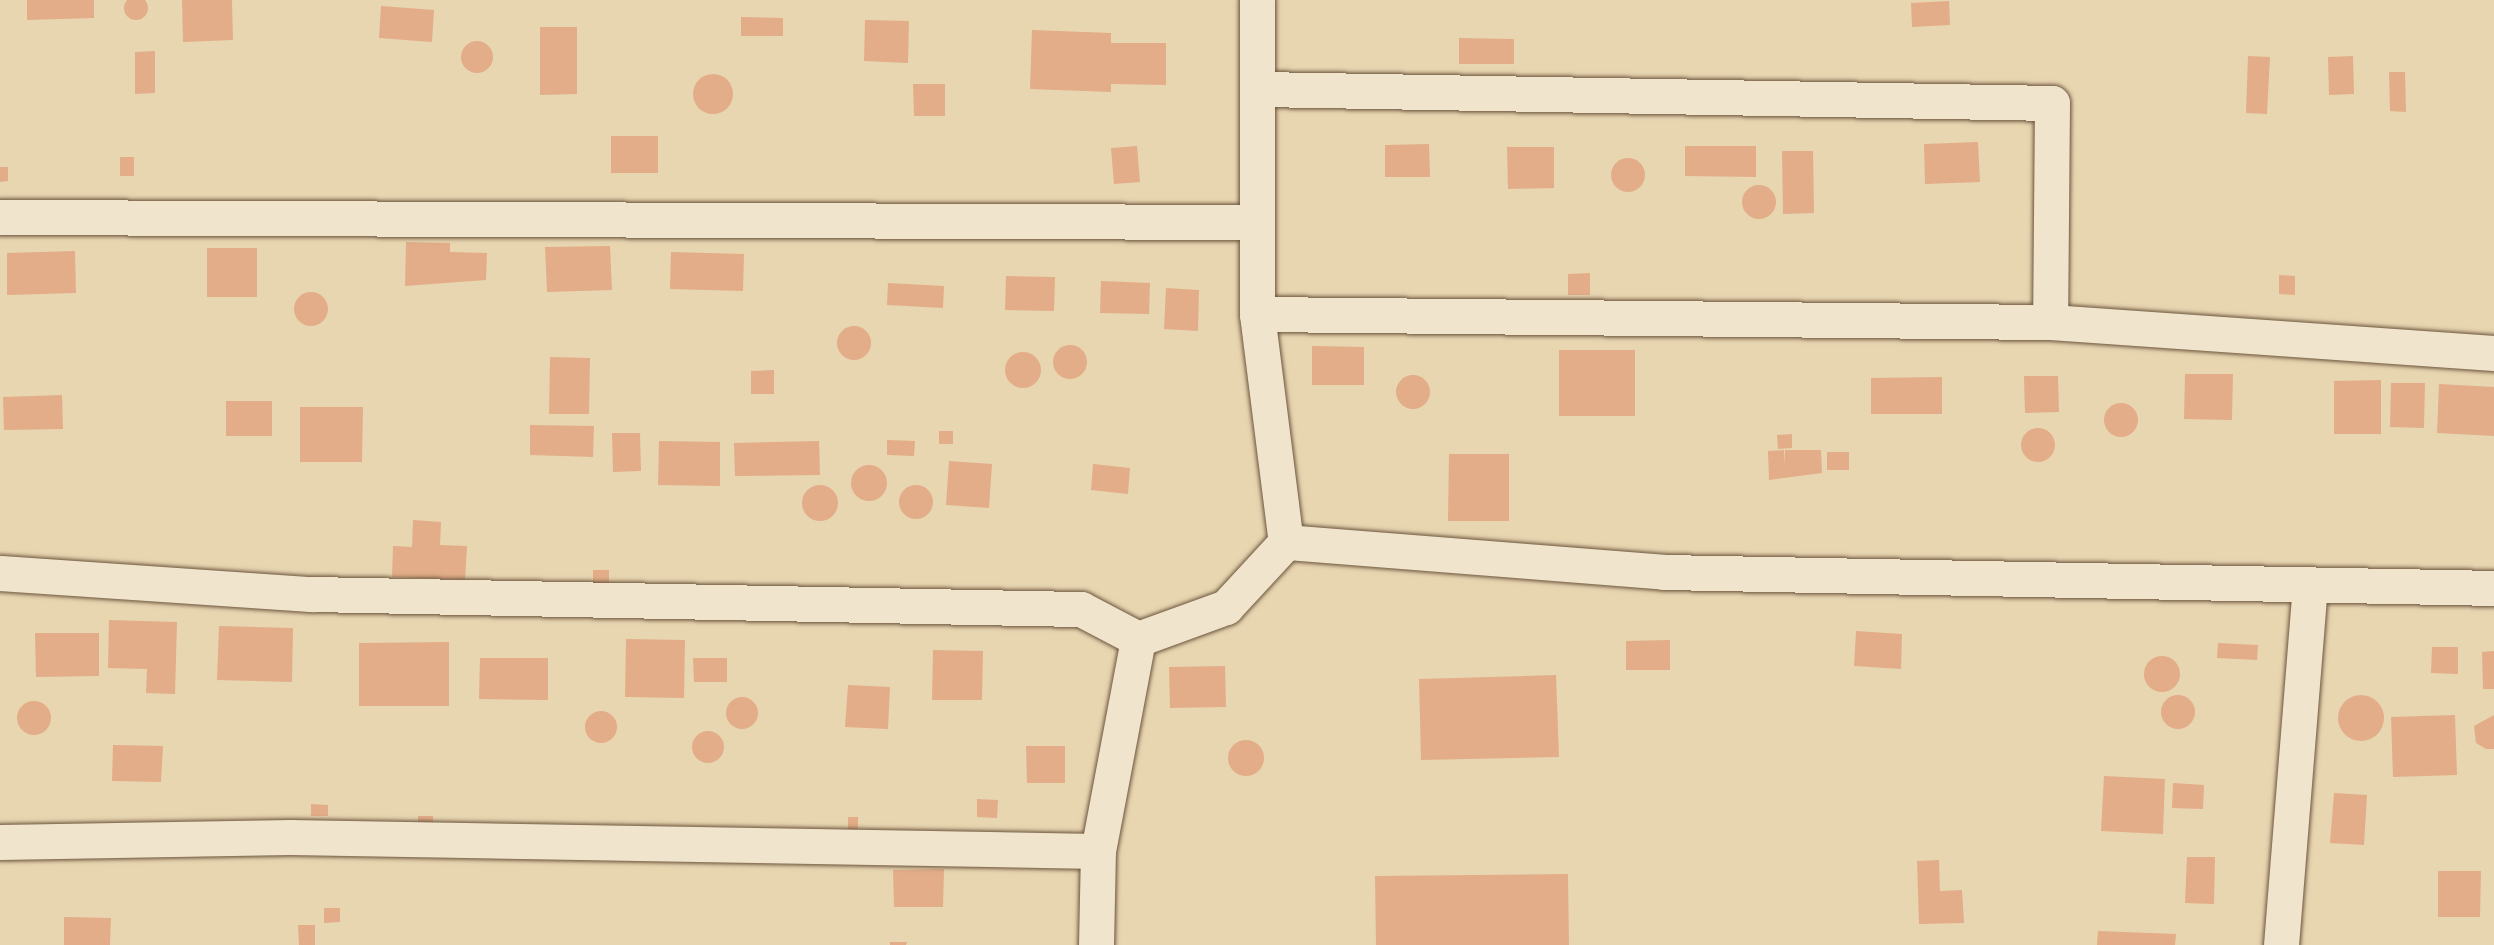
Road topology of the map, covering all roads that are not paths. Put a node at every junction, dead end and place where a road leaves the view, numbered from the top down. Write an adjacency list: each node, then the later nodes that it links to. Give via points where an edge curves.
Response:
1 (1257, 0): 2 (street)
2 (1260, 89): 4 (street); 6 (street, via 2052,103)
3 (0, 217): 4 (street)
4 (1255, 222): 5 (street)
5 (1257, 314): 6 (street); 8 (street)
6 (2050, 323): 7 (street)
7 (2494, 353)
8 (1286, 542): 10 (street, via 1664,572); 12 (street, via 1226,607)
9 (0, 573): 12 (street, via 311,594 1081,609)
10 (2310, 585): 11 (street); 16 (street)
11 (2494, 588)
12 (1138, 639): 14 (street)
13 (0, 842): 14 (street, via 290,837)
14 (1098, 851): 15 (street)
15 (1096, 945)
16 (2281, 945)

